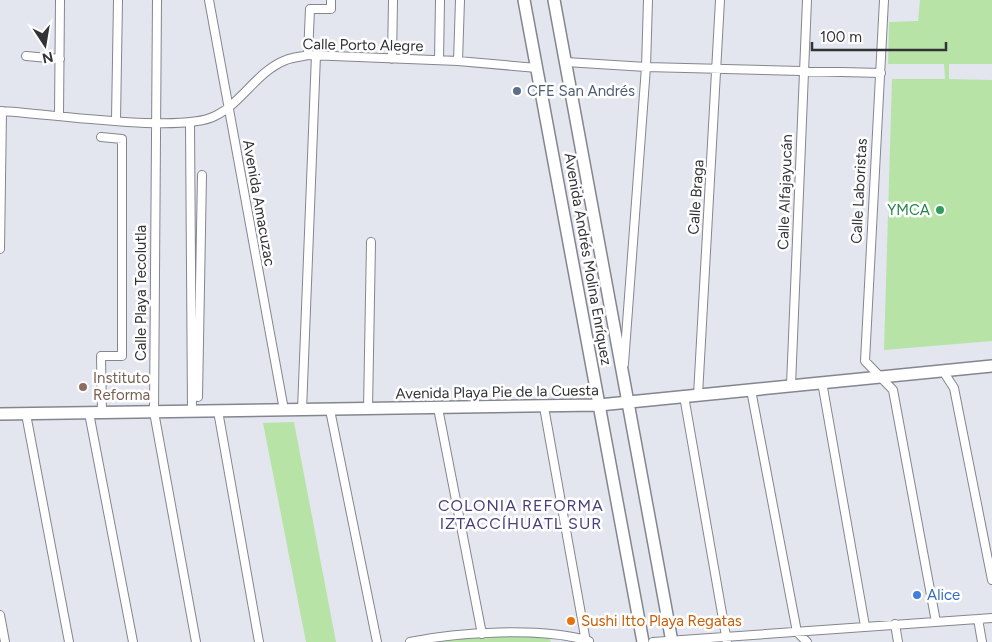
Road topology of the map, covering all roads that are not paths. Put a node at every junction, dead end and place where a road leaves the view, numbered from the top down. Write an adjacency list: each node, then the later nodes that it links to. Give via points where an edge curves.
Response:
1 (60, 0): 18 (street)
2 (118, 0): 30 (street)
3 (157, 0): 31 (street, Calle Playa Tecolutla)
4 (209, 0): 27 (street, Avenida Amacuzac)
5 (331, 0): 15 (street, via 331,9 310,9)
6 (393, 0): 17 (street)
7 (440, 0): 19 (street)
8 (460, 0): 20 (street)
9 (524, 0): 23 (main road, Avenida Andrés Molina Enríquez)
10 (554, 0): 21 (main road, Avenida Andrés Molina Enríquez)
11 (648, 0): 22 (street)
12 (720, 0): 24 (street, Calle Braga)
13 (807, 0): 25 (street, Calle Alfajayucán)
14 (884, 0): 26 (street, Calle Laboristas)
15 (312, 55): 17 (street, Calle Porto Alegre); 27 (street, Calle Porto Alegre, via 286,60 267,72); 52 (street)
16 (26, 56): 18 (street)
17 (392, 58): 19 (street, Calle Porto Alegre)
18 (60, 59): 29 (street)
19 (439, 60): 20 (street, Calle Porto Alegre)
20 (458, 61): 23 (street, Calle Porto Alegre)
21 (566, 62): 22 (street); 39 (main road, Avenida Andrés Molina Enríquez)
22 (646, 67): 24 (street); 39 (street)
23 (537, 68): 47 (main road, Avenida Andrés Molina Enríquez)
24 (718, 69): 25 (street); 44 (street, Calle Braga)
25 (804, 70): 26 (street); 42 (street, Calle Alfajayucán)
26 (881, 73): 40 (street, Calle Laboristas, via 865,361)
27 (228, 107): 32 (street, Calle Porto Alegre, via 216,116); 51 (street, Avenida Amacuzac)
28 (1, 111): 29 (street, Calle Porto Alegre); 36 (street)
29 (59, 114): 30 (street, Calle Porto Alegre)
30 (116, 120): 31 (street, Calle Porto Alegre)
31 (155, 122): 32 (street, Calle Porto Alegre); 55 (street, Calle Playa Tecolutla)
32 (190, 123): 56 (street)
33 (101, 137): 58 (street, via 122,139 122,356 102,356)
34 (202, 175): 56 (street)
35 (371, 242): 50 (street)
36 (0, 249)
37 (992, 366): 38 (main road, Avenida Playa Pie de la Cuesta)
38 (943, 371): 40 (main road, Avenida Playa Pie de la Cuesta); 61 (street, via 954,388)
39 (624, 374): 46 (main road, Avenida Andrés Molina Enríquez)
40 (880, 377): 41 (main road, Avenida Playa Pie de la Cuesta); 65 (street, Calle Laboristas, via 893,390)
41 (822, 382): 42 (main road, Avenida Playa Pie de la Cuesta); 67 (street)
42 (791, 385): 43 (main road, Avenida Playa Pie de la Cuesta)
43 (752, 390): 44 (main road, Avenida Playa Pie de la Cuesta); 68 (street)
44 (698, 395): 45 (main road, Avenida Playa Pie de la Cuesta)
45 (684, 396): 46 (main road, Avenida Playa Pie de la Cuesta); 71 (street)
46 (628, 403): 47 (main road, Avenida Playa Pie de la Cuesta); 83 (main road, Avenida Andrés Molina Enríquez)
47 (599, 404): 48 (main road, Avenida Playa Pie de la Cuesta); 81 (main road, Avenida Andrés Molina Enríquez)
48 (544, 407): 49 (main road, Avenida Playa Pie de la Cuesta); 72 (street)
49 (438, 408): 50 (main road, Avenida Playa Pie de la Cuesta); 70 (street)
50 (368, 409): 53 (main road, Avenida Playa Pie de la Cuesta)
51 (284, 410): 52 (main road, Avenida Playa Pie de la Cuesta); 54 (main road, Avenida Playa Pie de la Cuesta)
52 (302, 410): 53 (main road, Avenida Playa Pie de la Cuesta)
53 (330, 410): 78 (street)
54 (218, 411): 56 (main road, Avenida Playa Pie de la Cuesta); 77 (street)
55 (154, 412): 56 (main road, Avenida Playa Pie de la Cuesta); 58 (main road, Avenida Playa Pie de la Cuesta); 76 (street, Calle Playa Tecolutla)
56 (195, 412)
57 (89, 413): 58 (main road, Avenida Playa Pie de la Cuesta); 60 (main road, Avenida Playa Pie de la Cuesta); 75 (street)
58 (102, 413)
59 (0, 414): 60 (main road, Avenida Playa Pie de la Cuesta)
60 (26, 414): 74 (street)
61 (992, 580)
62 (0, 614): 73 (street)
63 (992, 618): 64 (street)
64 (978, 619): 65 (street); 86 (street)
65 (936, 622): 66 (street)
66 (895, 624): 67 (street); 85 (street)
67 (865, 626): 68 (street)
68 (797, 632): 71 (street); 84 (street)
69 (546, 633): 70 (street); 72 (street); 80 (street)
70 (482, 634): 79 (street)
71 (727, 640): 83 (street)
72 (588, 641)
73 (5, 642)
74 (69, 642)
75 (133, 642)
76 (196, 642)
77 (259, 642)
78 (377, 642)
79 (414, 642)
80 (546, 642)
81 (643, 642)
82 (653, 642): 83 (street)
83 (672, 642)
84 (808, 642)
85 (898, 642)
86 (982, 642)

